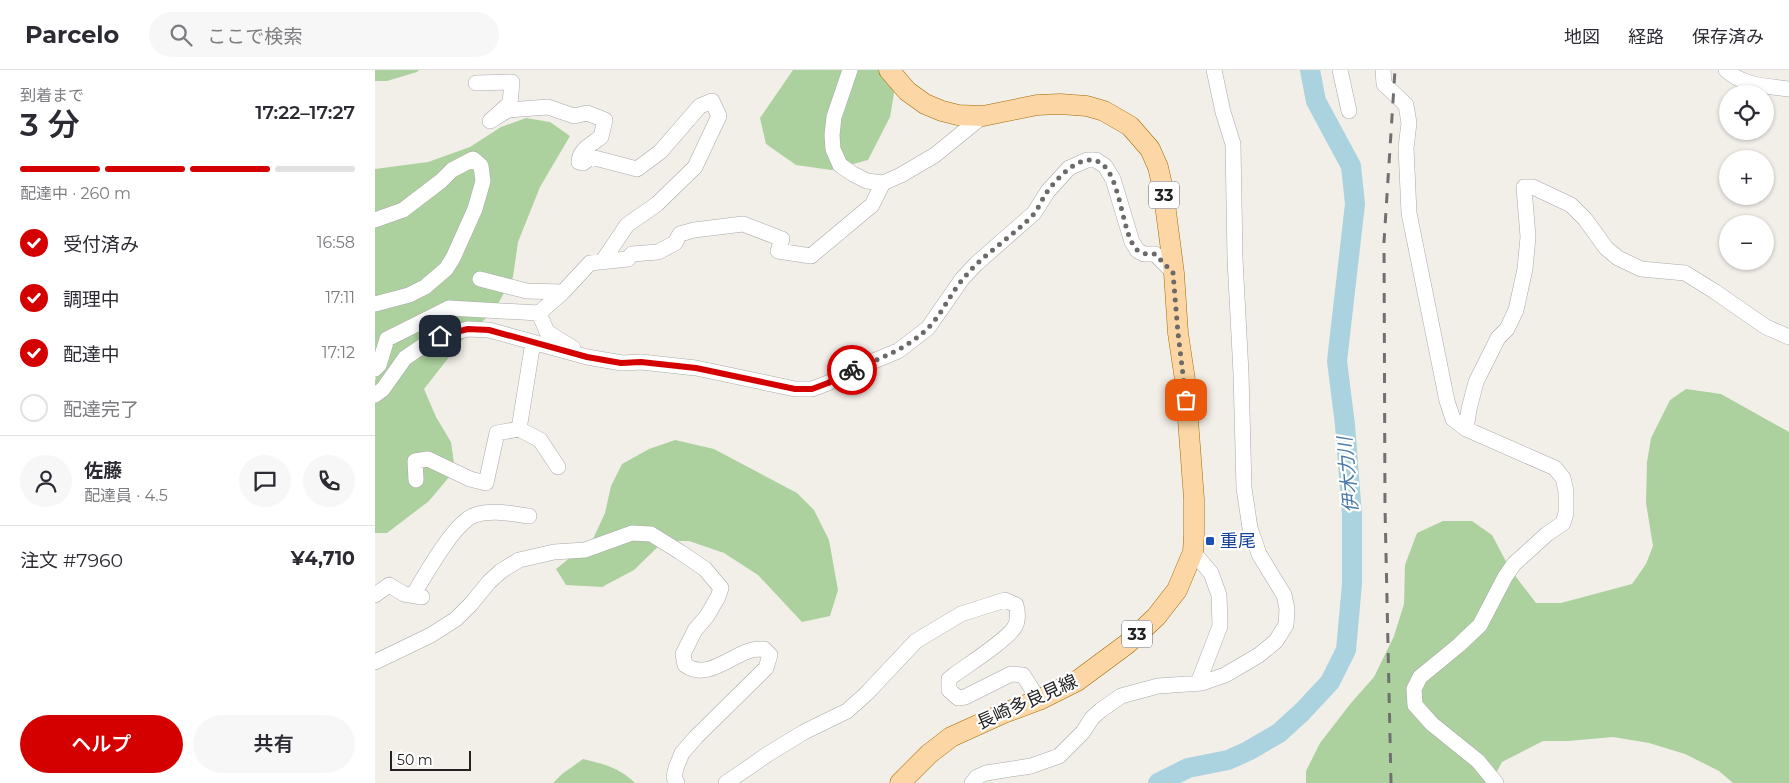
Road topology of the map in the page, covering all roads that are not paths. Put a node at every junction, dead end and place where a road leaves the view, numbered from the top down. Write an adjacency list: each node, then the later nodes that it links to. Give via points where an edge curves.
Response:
1 (849, 70): 11 (street, via 834,117 833,149 840,165 853,174 867,181)
2 (889, 70): 10 (main road, 長崎多良見線 / 33, via 907,91 925,104 958,115)
3 (1214, 70): 32 (street, via 1233,144 1246,504 1259,554 1284,594 1287,609 1286,625 1276,641 1225,675)
4 (1339, 70): 9 (street)
5 (1383, 70): 25 (street, via 1384,84 1406,105 1409,213 1447,401 1453,420)
6 (1726, 70): 8 (street, via 1751,84)
7 (476, 83): 13 (street, via 512,82 510,103 490,121 508,110 548,107 575,116 587,113 605,120 601,138 584,150 579,162 591,157 637,169 660,152 700,106 712,101 719,116 695,167 657,204 627,225)
8 (1789, 88)
9 (1349, 111)
10 (983, 116): 11 (street, via 935,155); 14 (main road, 長崎多良見線 / 33, via 1037,105 1060,104 1104,111 1130,126 1158,166)
11 (883, 183): 13 (street, via 872,205 811,256 778,251 782,239 743,224 694,230 680,234 675,243 658,252 632,254 627,260)
12 (375, 220): 17 (street, via 403,210 452,170 471,160 481,166 483,182 475,209 446,269 425,287 409,295)
13 (602, 262): 16 (street, via 590,263)
14 (1173, 273): 21 (street, via 1155,254 1138,251 1131,242 1113,179 1105,166 1096,160 1087,160 1069,168 1034,213 976,264 928,328 898,351 828,383 812,389 795,389 696,368 621,363); 29 (main road, 長崎多良見線 / 33, via 1194,498)
15 (480, 279): 16 (street, via 527,291)
16 (563, 292): 18 (street)
17 (375, 304)
18 (539, 313): 21 (street, via 547,332); 22 (street, via 449,308 387,339)
19 (1789, 337): 25 (street, via 1766,327 1685,273 1641,269 1618,258 1571,205 1533,187 1524,187 1528,237 1516,310 1476,382)
20 (533, 342): 21 (street); 23 (street, via 489,330 468,329 440,336 405,358); 24 (street)
21 (587, 357)
22 (375, 369)
23 (375, 395)
24 (519, 428): 26 (street, via 540,440); 27 (street, via 497,433 486,483 428,459 415,461)
25 (1466, 428): 38 (street, via 1555,468 1563,478 1566,491 1567,513 1563,523 1515,564 1480,625 1420,677 1414,688 1415,705 1426,718 1478,761)
26 (558, 467)
27 (416, 480)
28 (529, 516): 30 (street, via 495,512 473,516 455,532 438,555 418,596 404,594 389,585)
29 (1193, 552): 32 (street, via 1211,573 1219,596 1220,626 1200,678); 33 (main road, 長崎多良見線 / 33, via 1177,590 1156,617 1099,666)
30 (375, 595)
31 (375, 662): 34 (street, via 456,619 489,582 519,560 554,552 585,550 632,533 651,534 705,569 721,588 683,654 685,666 692,670 706,670 751,650 764,649 770,655 766,668 682,753 674,778)
32 (1202, 682): 37 (street, via 1157,686 1121,696 1092,718 1059,756 1031,766 985,773)
33 (1039, 700): 35 (street, via 1023,675 1011,674 965,697 957,698 949,690 949,679 1015,627 1018,614 1015,605 1005,600 961,614 916,641 847,711 767,754); 36 (main road, 長崎多良見線 / 33, via 951,737)
34 (677, 783)
35 (726, 783)
36 (900, 783)
37 (972, 783)
38 (1496, 783)

